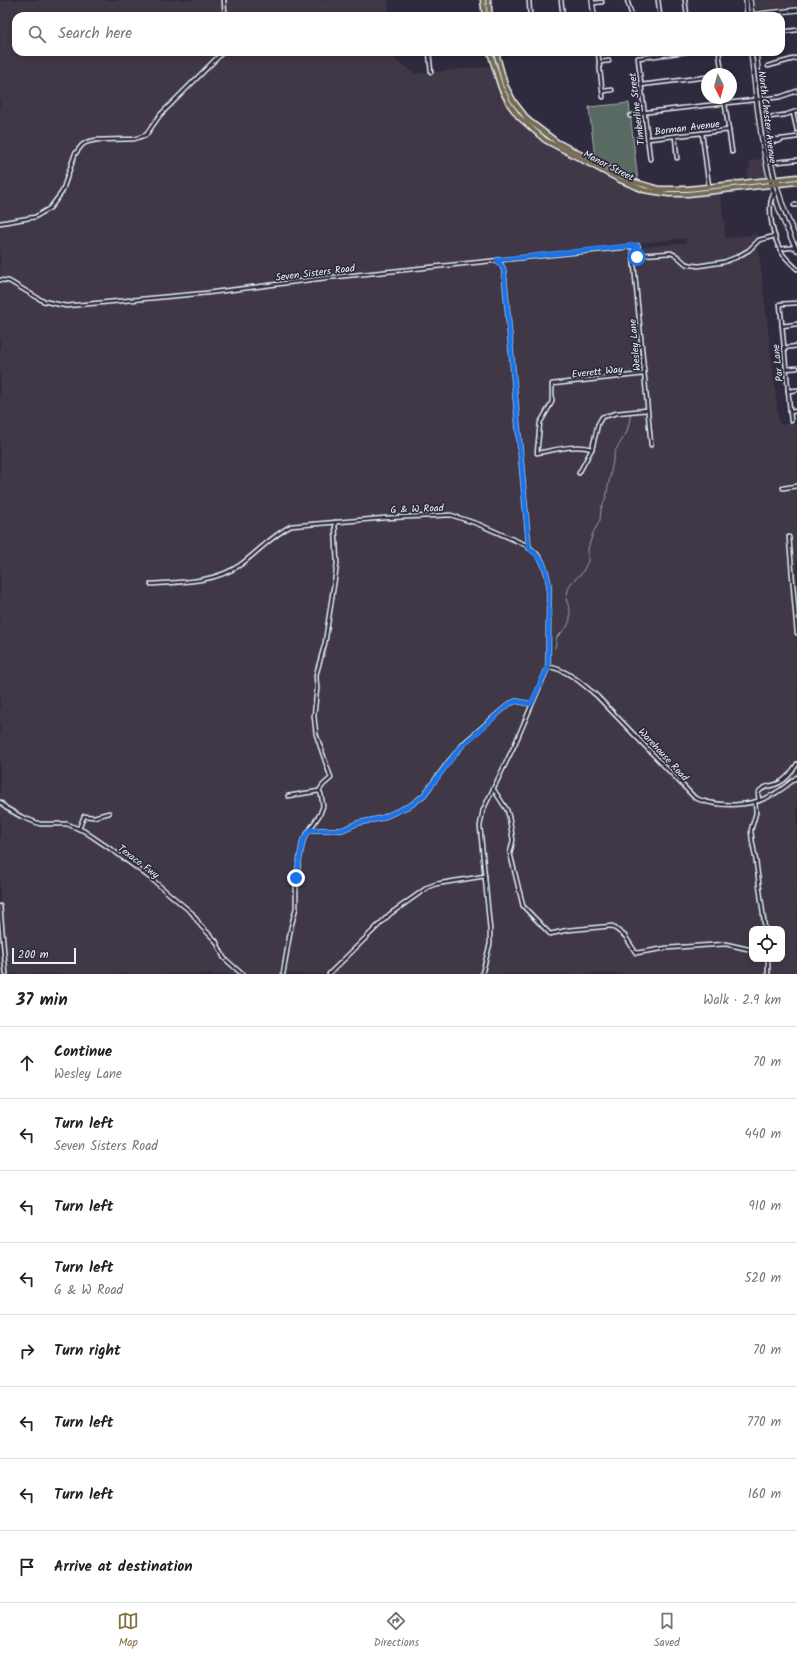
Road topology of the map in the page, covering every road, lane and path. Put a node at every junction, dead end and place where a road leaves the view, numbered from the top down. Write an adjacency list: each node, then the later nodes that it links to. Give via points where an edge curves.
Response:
1 (224, 0): 14 (street)
2 (483, 0): 15 (main road)
3 (488, 0): 16 (main road)
4 (529, 0): 17 (street)
5 (562, 0): 18 (street)
6 (627, 0): 20 (street)
7 (658, 0): 21 (street)
8 (685, 0): 22 (street)
9 (746, 0): 23 (main road)
10 (750, 0): 24 (main road)
11 (592, 2): 12 (street); 19 (main road)
12 (602, 2)
13 (797, 10): 25 (main road)
14 (226, 12)
15 (484, 12)
16 (490, 12)
17 (530, 12)
18 (563, 12)
19 (593, 12)
20 (631, 12)
21 (660, 12)
22 (686, 12)
23 (747, 12)
24 (752, 12)
25 (779, 12)
26 (797, 30): 27 (street)
27 (785, 32)
28 (220, 56): 77 (street, via 160,115 146,135 134,139 96,140 82,145 72,158 61,196 44,213)
29 (429, 56): 42 (street)
30 (491, 56): 74 (main road, Manor Street, via 500,87 519,118 545,140 620,180 644,190 669,194)
31 (497, 56): 75 (main road, Manor Street, via 503,80 514,102 528,120 553,139 622,176 645,185 669,190)
32 (598, 56): 39 (street)
33 (654, 56): 44 (street, Timberline Street, via 638,58)
34 (720, 56): 41 (street)
35 (752, 56): 49 (main road, North Chester Avenue)
36 (757, 56): 50 (main road, North Chester Avenue)
37 (797, 58): 40 (street)
38 (609, 61): 39 (street)
39 (599, 62): 46 (street)
40 (768, 66)
41 (721, 68)
42 (431, 72)
43 (701, 78): 44 (street)
44 (641, 85): 55 (street, Timberline Street)
45 (612, 90): 46 (street)
46 (603, 91): 48 (street)
47 (797, 91): 50 (street)
48 (603, 97)
49 (757, 99): 50 (street); 51 (street); 72 (main road, North Chester Avenue, via 763,154)
50 (762, 99): 65 (main road, North Chester Avenue)
51 (737, 102)
52 (716, 104): 55 (street)
53 (725, 104): 59 (street)
54 (797, 111): 56 (street)
55 (644, 112): 57 (street); 64 (street, Timberline Street)
56 (793, 113): 58 (street); 60 (street)
57 (630, 116)
58 (769, 116)
59 (729, 130): 61 (street, Borman Avenue); 66 (street)
60 (797, 130)
61 (702, 133): 62 (street, Borman Avenue); 75 (street)
62 (675, 136): 64 (street, Borman Avenue); 67 (street)
63 (797, 137): 65 (street)
64 (648, 139): 68 (street, Timberline Street)
65 (766, 141): 72 (main road, North Chester Avenue)
66 (732, 152)
67 (677, 158)
68 (650, 159)
69 (797, 160): 70 (street)
70 (777, 162)
71 (797, 177): 72 (main road, Manor Street)
72 (772, 180): 74 (main road, North Chester Avenue); 75 (main road, Manor Street)
73 (797, 182): 74 (main road, Manor Street)
74 (774, 185): 76 (main road, North Chester Avenue); 79 (main road, North Chester Avenue)
75 (710, 187)
76 (773, 195): 78 (street, via 771,206); 81 (main road, North Chester Avenue)
77 (0, 223)
78 (775, 236): 82 (street); 84 (street, via 759,240 749,250 724,262 698,266 686,264 670,253 640,255)
79 (797, 240)
80 (638, 246): 83 (street, Seven Sisters Road); 84 (street, Wesley Lane, via 633,252)
81 (796, 248): 82 (street)
82 (780, 249): 85 (street)
83 (497, 260): 86 (street, Seven Sisters Road, via 207,293 66,306 43,300 8,281); 108 (street, via 504,272)
84 (634, 261): 94 (street, Wesley Lane)
85 (797, 269)
86 (0, 280)
87 (797, 303): 89 (street, Par Lane, via 780,304)
88 (797, 324): 89 (street)
89 (782, 326): 91 (street, Par Lane)
90 (797, 346): 91 (street)
91 (783, 348): 93 (street, Par Lane)
92 (797, 368): 93 (street)
93 (786, 370): 96 (street, Par Lane)
94 (644, 374): 97 (street, Wesley Lane); 102 (street, Everett Way, via 552,384 552,402 540,423 537,453 570,448)
95 (797, 390): 96 (street)
96 (788, 391): 99 (street, Par Lane)
97 (647, 410): 101 (street, Wesley Lane); 102 (street, via 617,413 602,418)
98 (797, 411): 99 (street)
99 (790, 412): 100 (street, Par Lane)
100 (791, 420)
101 (651, 445)
102 (592, 449): 103 (street)
103 (579, 473)
104 (797, 486): 105 (street)
105 (783, 488)
106 (335, 522): 108 (street, G & W Road, via 452,515); 109 (street, G & W Road, via 291,526 240,565 219,576 203,580); 116 (street, via 337,564 325,644 316,675 314,716 316,734 331,778)
107 (789, 537): 110 (street)
108 (529, 548): 111 (street, G & W Road, via 542,561 549,585)
109 (151, 584)
110 (797, 632)
111 (548, 667): 112 (street, G & W Road); 119 (street, Warehouse Road, via 556,668 586,686 695,798 708,803 722,804)
112 (531, 704): 115 (street, G & W Road); 122 (street, via 516,701 509,704 459,749 424,795 411,805 382,818 358,823 342,830)
113 (797, 764): 119 (street, via 788,777 778,784 760,789)
114 (797, 777): 119 (street, Warehouse Road, via 775,794)
115 (494, 790): 123 (street, G & W Road, via 483,810 481,820); 126 (street, via 509,817 513,840 510,852 523,906 550,934 612,926 625,936 636,953 726,944)
116 (319, 791): 117 (street); 122 (street, via 323,806)
117 (288, 796)
118 (0, 802): 121 (street, Texaco Fwy, via 22,817 40,824 67,824)
119 (757, 802): 125 (street, via 752,840)
120 (108, 813): 121 (street, via 94,817 84,816)
121 (79, 829): 129 (street, Texaco Fwy, via 149,877 192,913 216,941 224,958)
122 (310, 830): 130 (street, via 303,840 297,870 296,908)
123 (484, 876): 131 (street, via 428,887 390,914); 132 (street, G & W Road, via 490,944)
124 (0, 906): 128 (street)
125 (765, 926)
126 (749, 949)
127 (768, 962): 133 (street)
128 (6, 974)
129 (242, 974)
130 (282, 974)
131 (329, 974)
132 (482, 974)
133 (768, 974)

